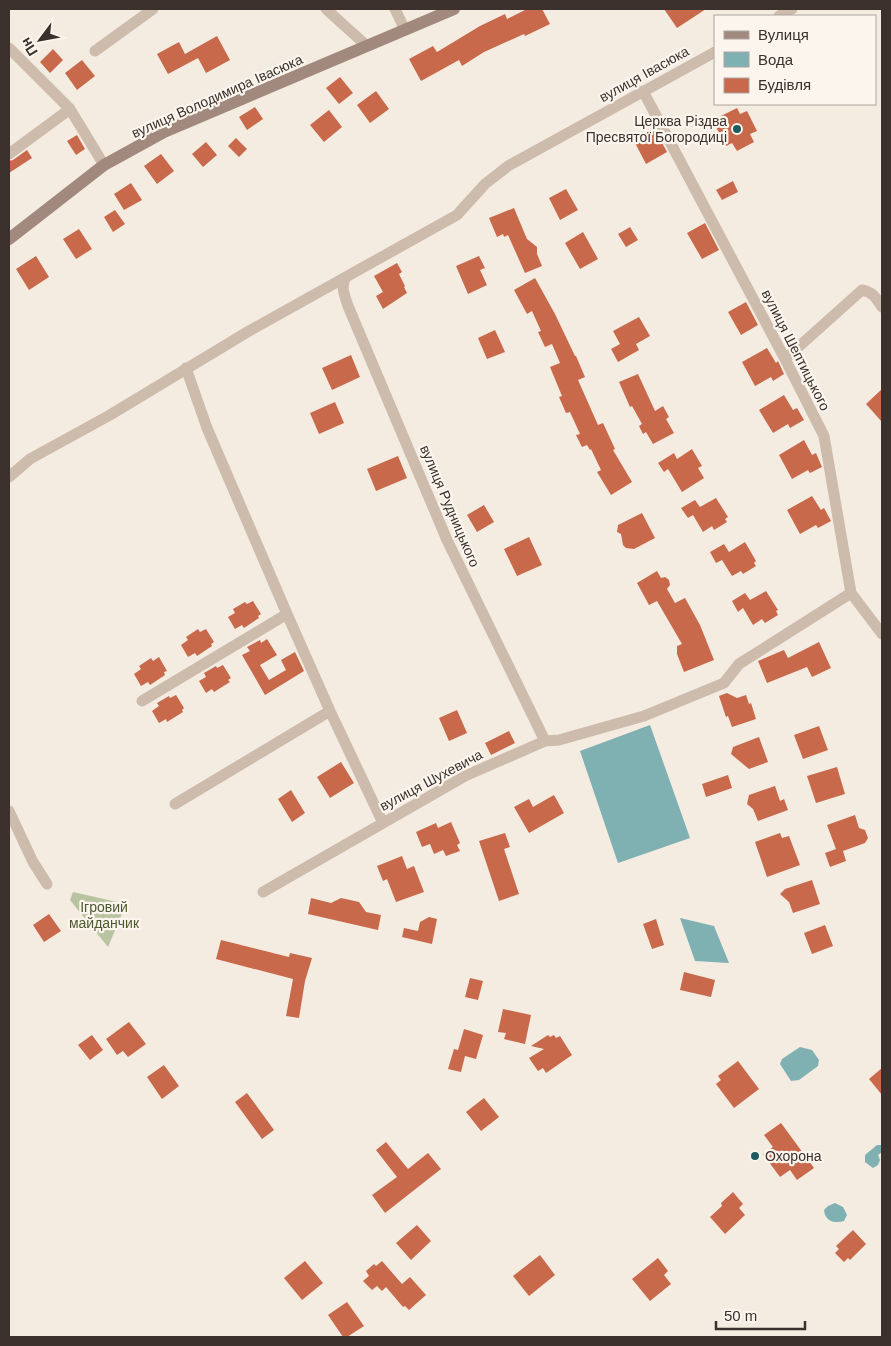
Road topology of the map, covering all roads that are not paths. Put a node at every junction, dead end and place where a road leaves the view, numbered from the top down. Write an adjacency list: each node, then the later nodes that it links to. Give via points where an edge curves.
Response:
1 (153, 9): 10 (street)
2 (326, 9): 8 (street)
3 (395, 9): 7 (street)
4 (454, 9): 7 (street, вулиця Володимира Івасюка)
5 (792, 9): 6 (street)
6 (781, 15)
7 (404, 30): 8 (street, вулиця Володимира Івасюка)
8 (367, 46): 15 (street, вулиця Володимира Івасюка, via 164,132)
9 (9, 48): 13 (street)
10 (95, 51)
11 (714, 53): 12 (street, вулиця Івасюка)
12 (643, 91): 17 (street, вулиця Івасюка, via 508,166 485,184 457,215); 19 (street, вулиця Шептицького)
13 (70, 109): 14 (street); 15 (street)
14 (9, 154)
15 (104, 165): 16 (street, вулиця Володимира Івасюка)
16 (9, 239)
17 (346, 277): 20 (street, вулиця Івасюка); 27 (street, вулиця Рудницького, via 342,282 348,306 447,540)
18 (882, 307): 19 (street, via 876,297 862,290)
19 (785, 358): 22 (street, вулиця Шептицького, via 824,436)
20 (186, 368): 21 (street, вулиця Івасюка, via 30,459); 23 (street, via 206,428)
21 (9, 477)
22 (852, 593): 24 (street, вулиця Шептицького); 27 (street, вулиця Шухевича, via 739,664 724,684 644,716)
23 (287, 614): 25 (street); 26 (street)
24 (882, 634)
25 (142, 701)
26 (330, 711): 28 (street); 30 (street)
27 (546, 741): 30 (street, вулиця Шухевича, via 465,776)
28 (175, 804)
29 (9, 811): 31 (street)
30 (383, 823): 32 (street, вулиця Шухевича)
31 (47, 884)
32 (263, 892)

